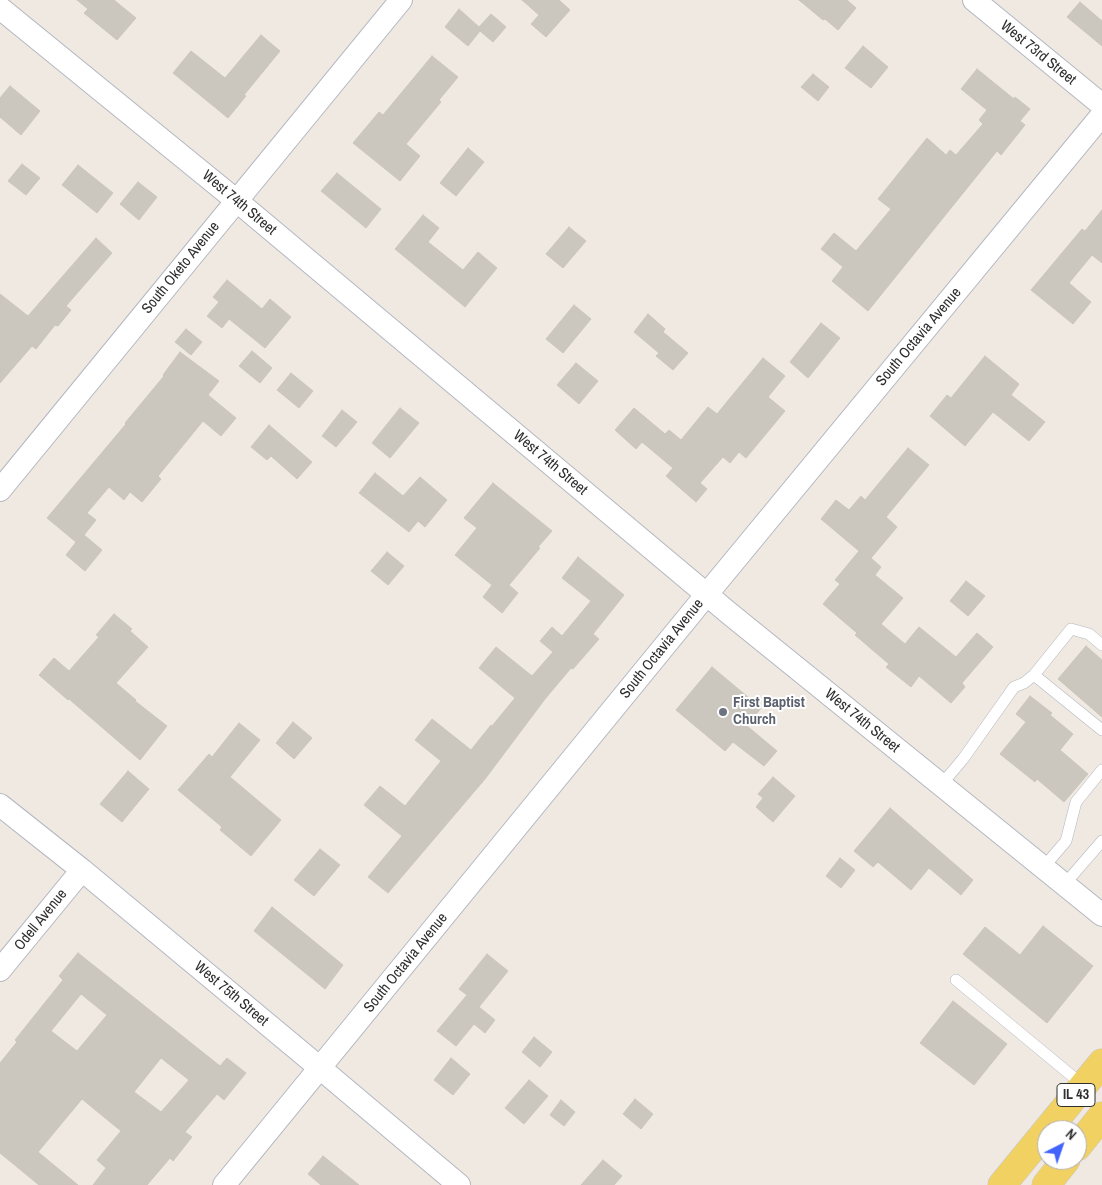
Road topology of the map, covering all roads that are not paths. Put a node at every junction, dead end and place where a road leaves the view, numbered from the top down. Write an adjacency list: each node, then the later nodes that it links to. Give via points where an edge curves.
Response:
1 (401, 0): 6 (street, South Oketo Avenue)
2 (974, 0): 4 (street, West 73rd Street)
3 (0, 8): 6 (street, West 74th Street)
4 (1102, 105)
5 (1102, 116): 8 (street, South Octavia Avenue)
6 (237, 200): 7 (street, South Oketo Avenue); 8 (street, West 74th Street)
7 (0, 490)
8 (707, 594): 13 (street, West 74th Street); 23 (street, South Octavia Avenue)
9 (1102, 645): 10 (lane, via 1089,634 1071,629)
10 (1034, 675): 11 (lane); 13 (lane, via 1014,687)
11 (1102, 730)
12 (1102, 770): 16 (lane, via 1076,802 1066,841)
13 (941, 785): 16 (street, West 74th Street)
14 (0, 805): 17 (street, West 75th Street)
15 (1102, 841): 18 (lane)
16 (1043, 868): 18 (street, West 74th Street)
17 (82, 870): 20 (street, Odell Avenue); 23 (street, West 75th Street)
18 (1064, 885): 19 (street, West 74th Street)
19 (1102, 915)
20 (0, 970)
21 (956, 980): 24 (lane)
22 (1102, 1062): 24 (main road, IL 43)
23 (320, 1068): 28 (street, South Octavia Avenue); 29 (street, West 75th Street)
24 (1083, 1085): 30 (main road, IL 43)
25 (1102, 1116): 26 (main road, IL 43)
26 (1087, 1135)
27 (1058, 1170): 31 (main road)
28 (224, 1185)
29 (458, 1185)
30 (1002, 1185)
31 (1046, 1185)

